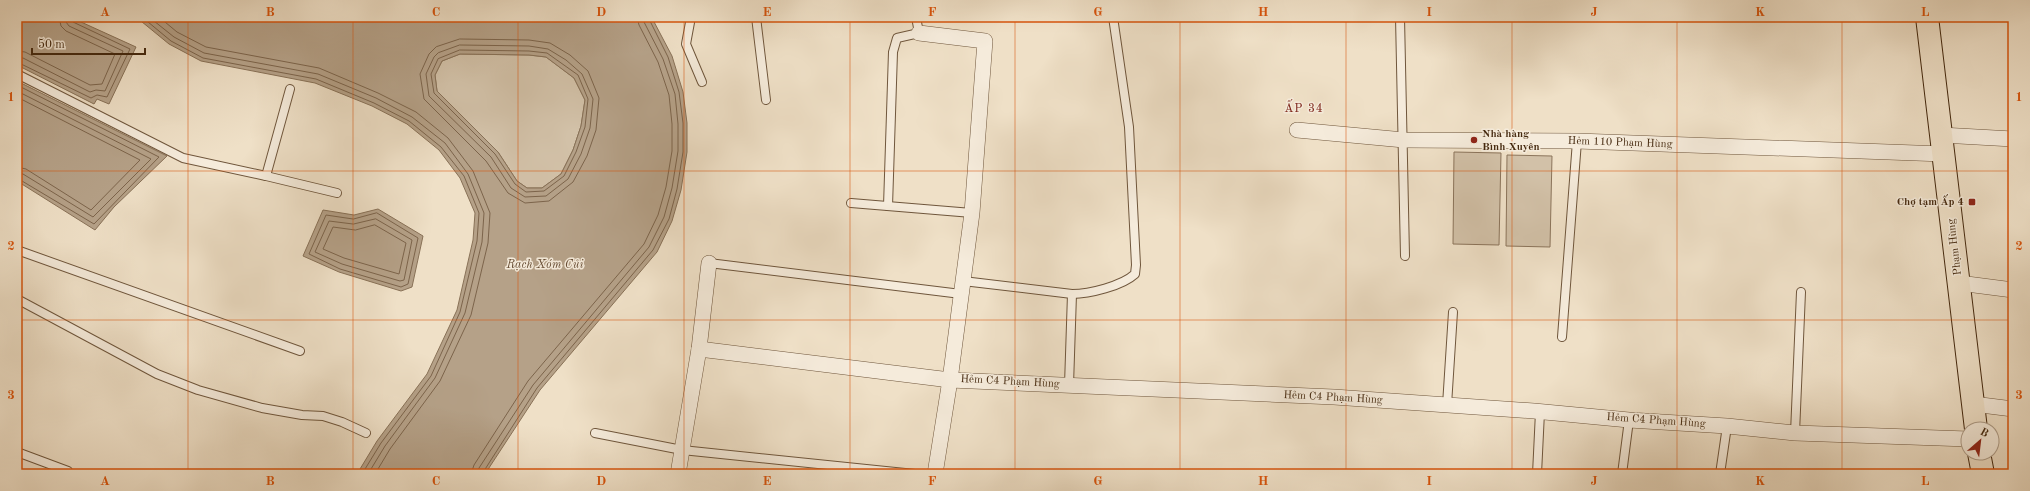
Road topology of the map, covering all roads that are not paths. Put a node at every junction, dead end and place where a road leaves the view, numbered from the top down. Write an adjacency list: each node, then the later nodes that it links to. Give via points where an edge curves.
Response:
1 (691, 17): 9 (lane, via 686,44)
2 (756, 17): 11 (lane)
3 (916, 17): 7 (lane)
4 (1113, 17): 29 (lane, via 1129,127 1136,272 1133,276 1096,292)
5 (1400, 17): 14 (lane)
6 (1927, 17): 16 (main road, Phạm Hùng)
7 (919, 33): 20 (lane, via 897,38 893,52); 21 (street, via 985,41)
8 (17, 74): 17 (lane, via 183,158)
9 (702, 82)
10 (290, 89): 17 (lane)
11 (766, 100)
12 (1297, 130): 14 (street, Hẻm 110 Phạm Hùng)
13 (2013, 139): 16 (street, Hẻm 110 Phạm Hùng)
14 (1404, 140): 15 (street, Hẻm 110 Phạm Hùng); 23 (lane)
15 (1577, 141): 16 (street, Hẻm 110 Phạm Hùng); 32 (lane)
16 (1942, 145): 25 (main road, Phạm Hùng)
17 (266, 176): 18 (lane)
18 (337, 193)
19 (851, 203): 20 (lane)
20 (888, 206): 21 (lane)
21 (972, 213): 26 (street)
22 (17, 250): 34 (lane)
23 (1405, 256)
24 (709, 263): 26 (lane); 33 (street)
25 (1959, 284): 27 (street); 37 (main road, Phạm Hùng)
26 (962, 288): 29 (lane); 35 (street)
27 (2013, 290)
28 (1801, 292): 46 (lane)
29 (1072, 294): 36 (lane)
30 (17, 299): 44 (lane, via 151,371 198,390 262,408 323,416)
31 (1453, 312): 38 (lane)
32 (1562, 337)
33 (700, 349): 35 (street, Hẻm C4 Phạm Hùng); 48 (street)
34 (300, 351)
35 (950, 380): 36 (street, Hẻm C4 Phạm Hùng); 54 (street)
36 (1069, 385): 38 (street, Hẻm C4 Phạm Hùng)
37 (1973, 404): 39 (street); 42 (main road, Phạm Hùng)
38 (1447, 405): 40 (street, Hẻm C4 Phạm Hùng)
39 (2013, 409)
40 (1540, 412): 41 (street, Hẻm C4 Phạm Hùng); 55 (lane)
41 (1630, 420): 43 (street, Hẻm C4 Phạm Hùng); 56 (lane)
42 (1975, 421)
43 (1727, 426): 46 (street, Hẻm C4 Phạm Hùng); 57 (lane)
44 (366, 433)
45 (595, 433): 48 (lane)
46 (1795, 433): 47 (street, Hẻm C4 Phạm Hùng)
47 (1960, 439)
48 (682, 450): 52 (street); 53 (lane)
49 (17, 452): 51 (lane)
50 (1981, 461): 58 (main road)
51 (68, 471)
52 (678, 474)
53 (915, 474)
54 (935, 474)
55 (1537, 474)
56 (1622, 474)
57 (1720, 474)
58 (1983, 474)

